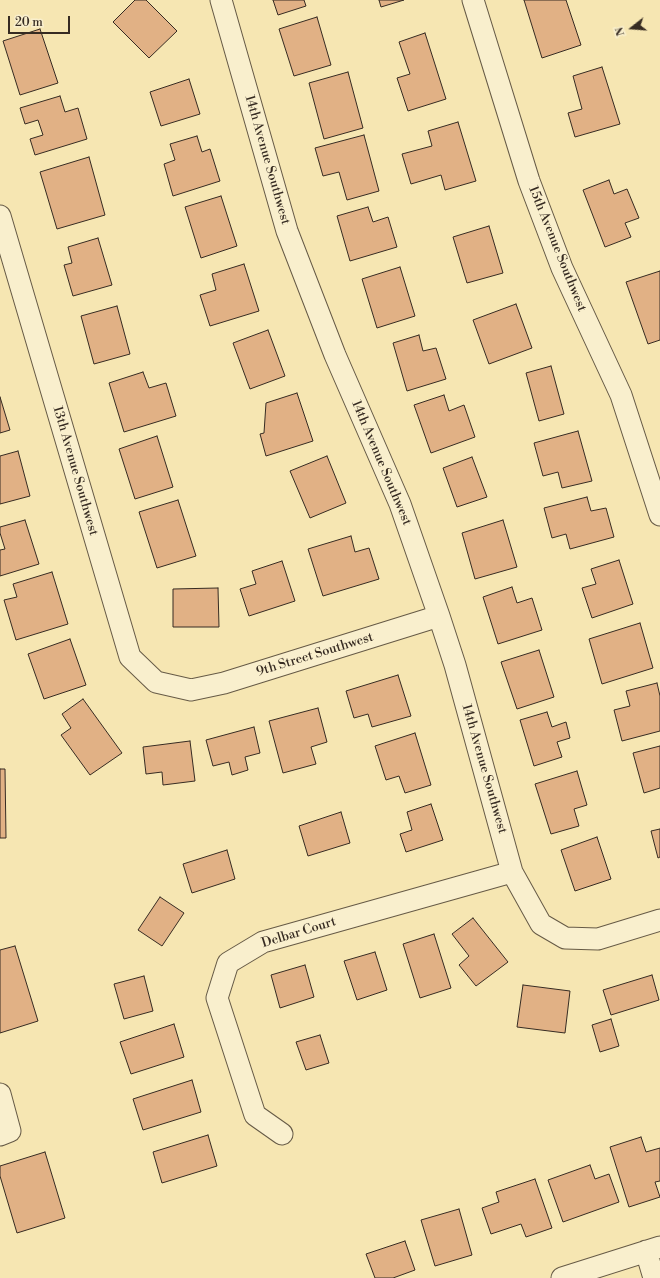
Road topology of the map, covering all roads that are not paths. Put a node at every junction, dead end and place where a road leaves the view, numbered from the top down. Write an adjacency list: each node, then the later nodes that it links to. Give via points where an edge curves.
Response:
1 (221, 0): 5 (street, 14th Avenue Southwest, via 287,230 335,355 400,504)
2 (473, 0): 4 (street, 15th Avenue Southwest, via 529,181 562,268 621,396)
3 (0, 216): 6 (street, 13th Avenue Southwest, via 130,658 156,682)
4 (660, 515)
5 (439, 616): 6 (street, 9th Street Southwest, via 224,683); 7 (street, 14th Avenue Southwest)
6 (190, 690)
7 (512, 872): 8 (street, 14th Avenue Southwest, via 541,924 564,938 598,939); 11 (street, Delbar Court, via 263,942 228,963 217,998 255,1115)
8 (660, 920)
9 (0, 1094): 10 (street, via 10,1130)
10 (0, 1134)
11 (282, 1134)
12 (653, 1249): 13 (street); 14 (street)
13 (562, 1278)
14 (654, 1278)

